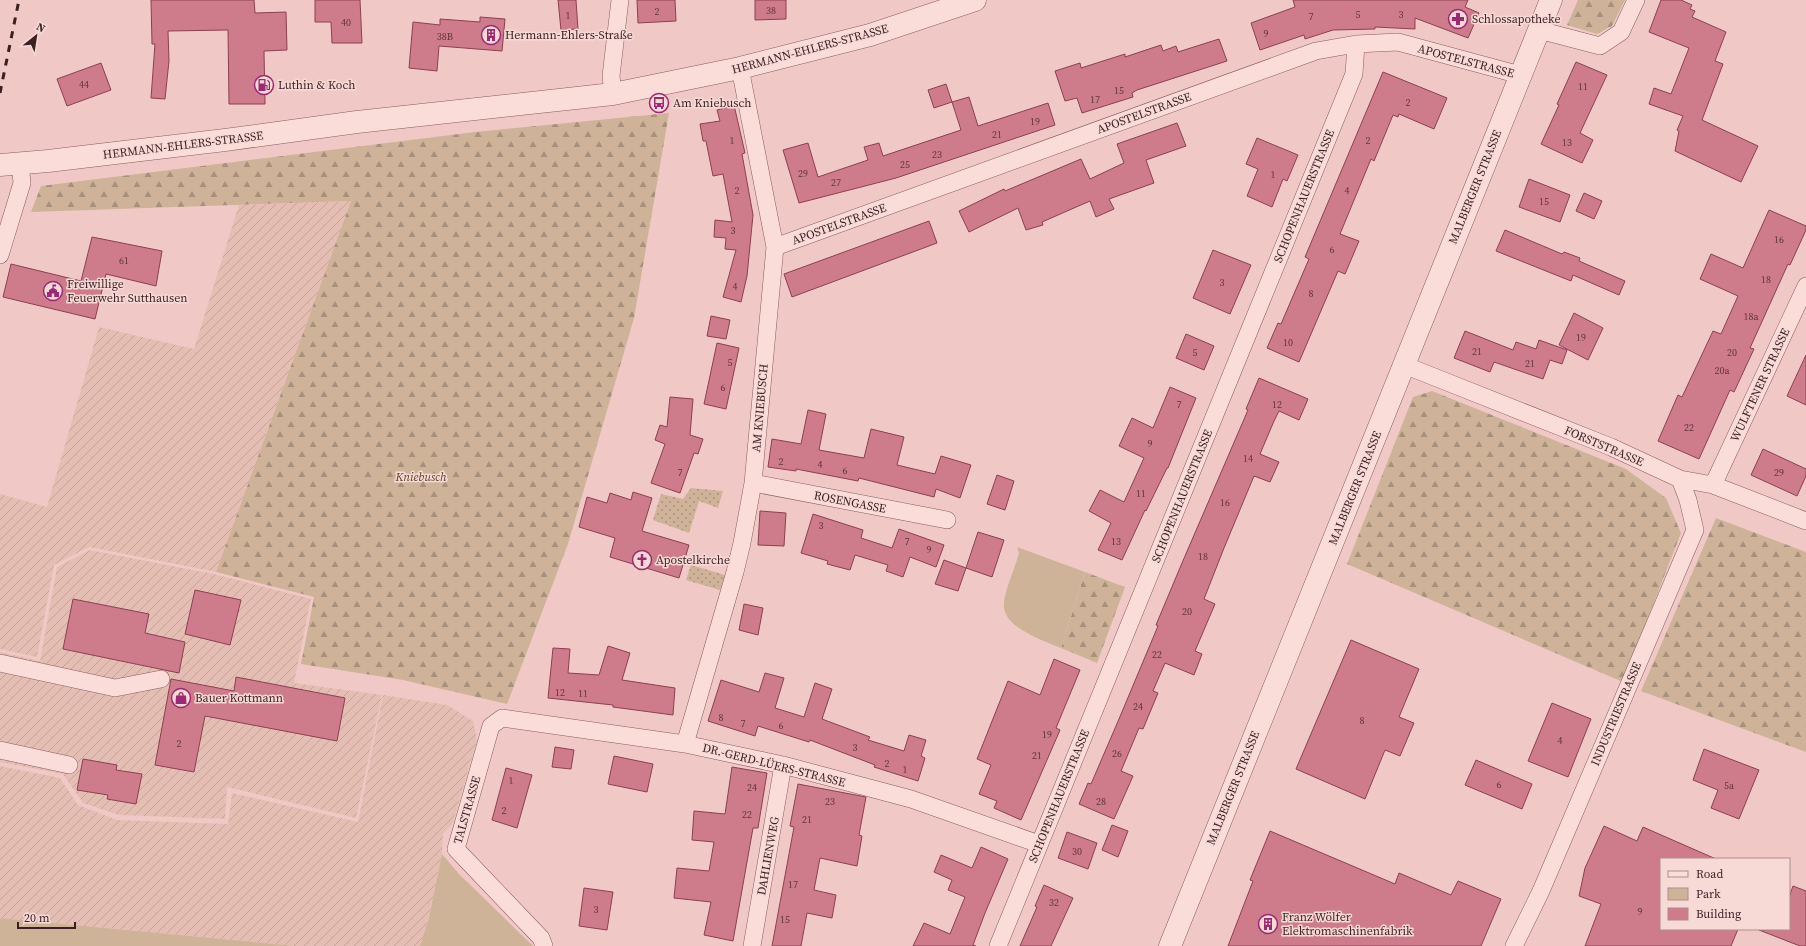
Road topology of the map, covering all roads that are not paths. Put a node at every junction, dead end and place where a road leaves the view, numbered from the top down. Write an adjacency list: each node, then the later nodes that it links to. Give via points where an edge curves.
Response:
1 (620, 0): 9 (street, via 611,76)
2 (975, 0): 7 (street, HERMANN-EHLERS-STRASSE, via 870,35)
3 (1551, 0): 5 (street, MALBERGER STRASSE)
4 (1636, 0): 5 (street, via 1621,32 1600,46)
5 (1539, 30): 8 (street, MALBERGER STRASSE)
6 (1356, 44): 8 (street, APOSTELSTRASSE, via 1398,42); 11 (street, APOSTELSTRASSE, via 1316,50); 27 (street, SCHOPENHAUERSTRASSE, via 1354,74)
7 (740, 68): 9 (street, HERMANN-EHLERS-STRASSE); 11 (street, AM KNIEBUSCH)
8 (1520, 76): 14 (street, MALBERGER STRASSE)
9 (613, 94): 10 (street, HERMANN-EHLERS-STRASSE)
10 (10, 164): 12 (street, via 22,183)
11 (774, 247): 16 (street, AM KNIEBUSCH)
12 (0, 255)
13 (1806, 286): 17 (street, WULFTENER STRASSE)
14 (1404, 365): 15 (street, FORSTSTRASSE, via 1611,447); 31 (street, MALBERGER STRASSE)
15 (1680, 479): 17 (street, FORSTSTRASSE); 32 (street, INDUSTRIESTRASSE, via 1695,530 1541,891)
16 (753, 483): 18 (street, ROSENGASSE); 23 (street, AM KNIEBUSCH, via 735,572)
17 (1713, 485): 19 (street, FORSTSTRASSE)
18 (947, 520)
19 (1806, 521)
20 (0, 663): 21 (street, via 115,688)
21 (162, 679)
22 (502, 718): 23 (street, DR.-GERD-LÜERS-STRASSE); 28 (street, TALSTRASSE, via 491,726 456,849 541,938)
23 (685, 744): 26 (street, DR.-GERD-LÜERS-STRASSE)
24 (0, 750): 25 (street)
25 (69, 765)
26 (783, 765): 27 (street, DR.-GERD-LÜERS-STRASSE, via 911,799); 29 (street, DAHLIENWEG)
27 (1039, 844): 30 (street, SCHOPENHAUERSTRASSE)
28 (544, 946)
29 (752, 946)
30 (998, 946)
31 (1170, 946)
32 (1514, 946)

